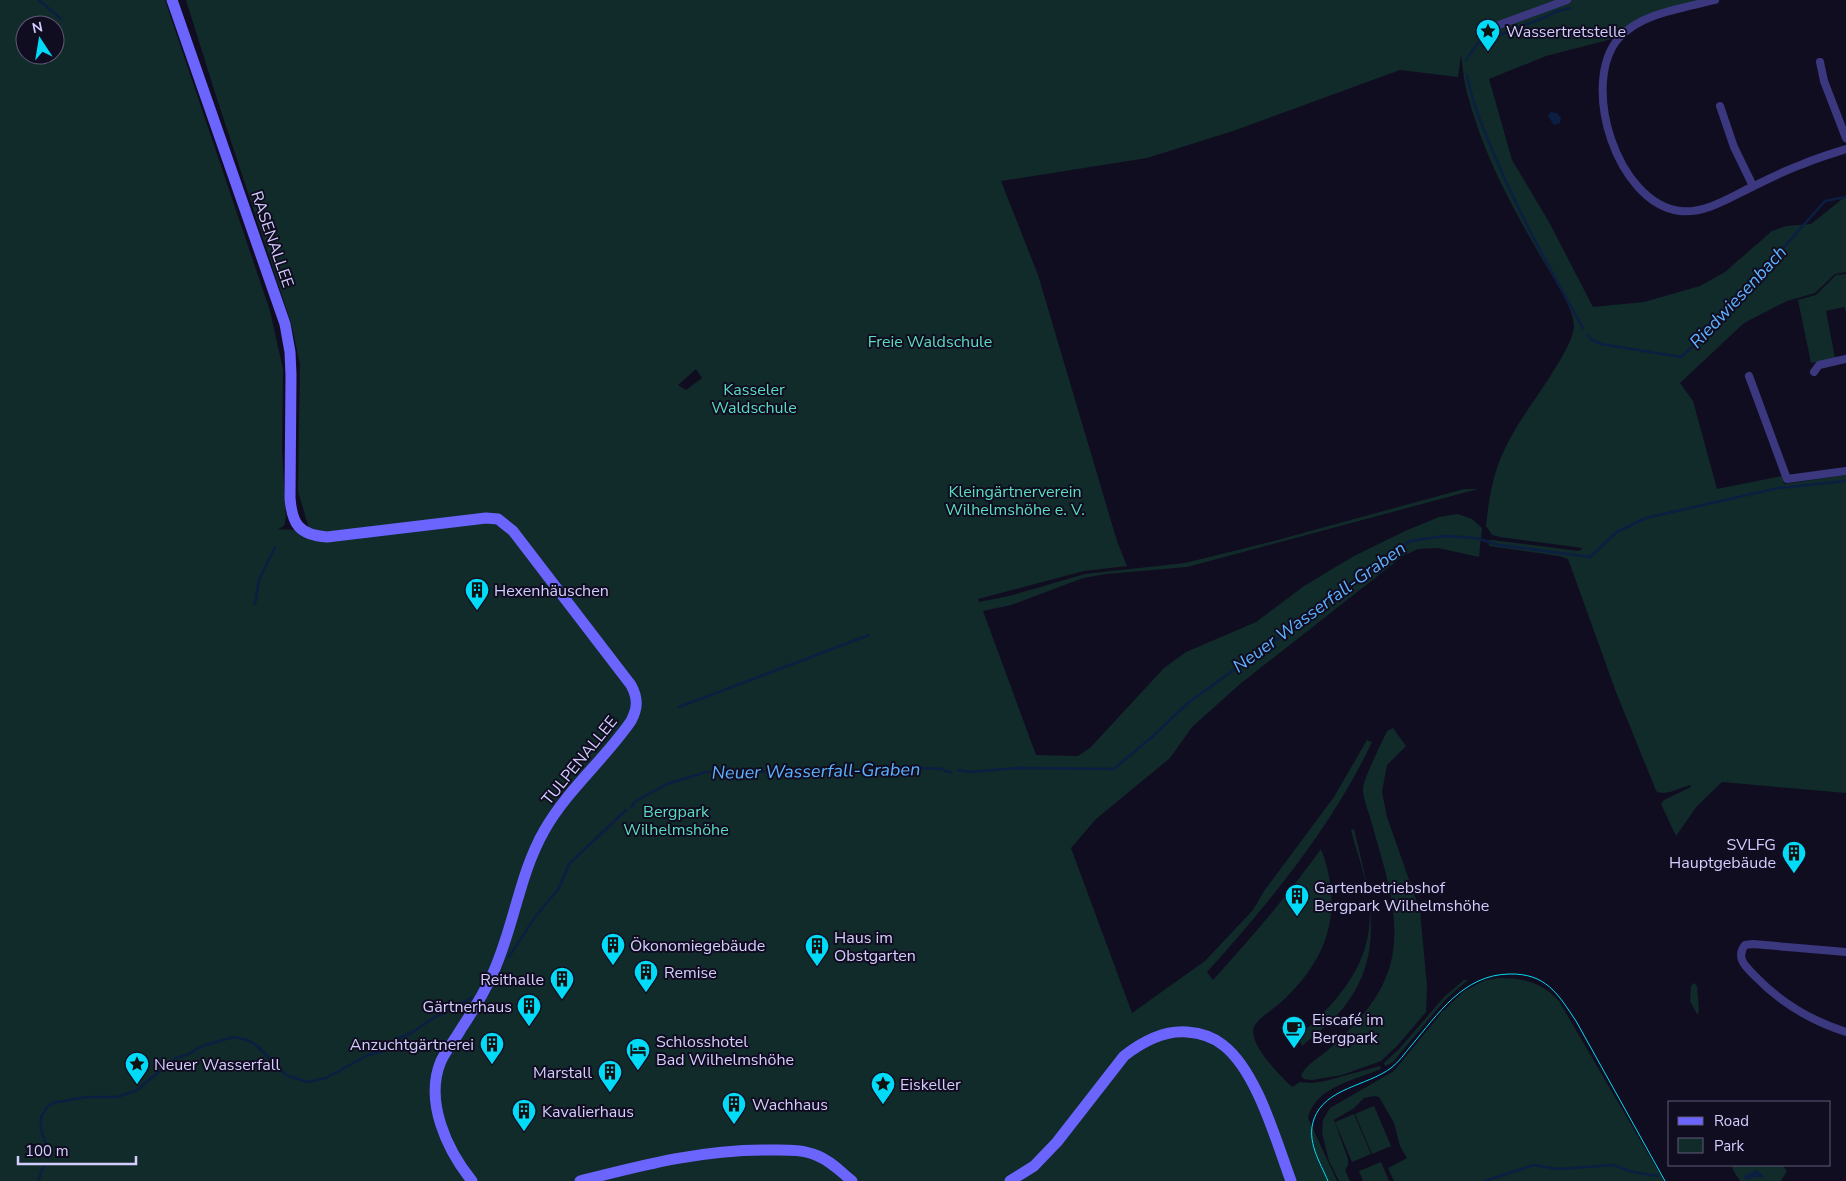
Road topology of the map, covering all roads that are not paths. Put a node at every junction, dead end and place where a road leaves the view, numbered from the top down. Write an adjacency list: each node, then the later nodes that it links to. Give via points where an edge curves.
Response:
1 (172, 0): 14 (main road, RASENALLEE, via 285,324 291,375)
2 (1567, 0): 4 (street)
3 (1715, 0): 9 (street, via 1642,20 1618,40 1609,54 1605,74 1604,100 1608,124 1615,149 1633,182 1661,206 1680,211 1699,209)
4 (1496, 26)
5 (1820, 62): 7 (street)
6 (1720, 106): 9 (street, via 1734,147)
7 (1846, 138)
8 (1846, 149): 9 (street)
9 (1753, 186)
10 (1846, 359): 11 (street, via 1819,365)
11 (1814, 372)
12 (1749, 376): 13 (street, via 1787,479)
13 (1846, 471)
14 (290, 498): 17 (main road, TULPENALLEE, via 292,515 298,526 314,536 340,537 472,519 498,519 513,531 635,692 636,706 631,721 544,830 530,859 493,974 441,1062 436,1084 442,1131)
15 (1846, 952): 16 (street, via 1754,944 1746,945 1741,951 1741,958 1748,969 1780,999)
16 (1846, 1032)
17 (472, 1181)
18 (580, 1181): 19 (main road, via 710,1152 758,1150 799,1151 818,1156)
19 (852, 1181)
20 (1010, 1181): 21 (main road, via 1034,1166 1057,1142 1124,1056 1149,1040 1181,1032 1210,1037 1228,1050 1244,1069 1262,1104)
21 (1292, 1181)

